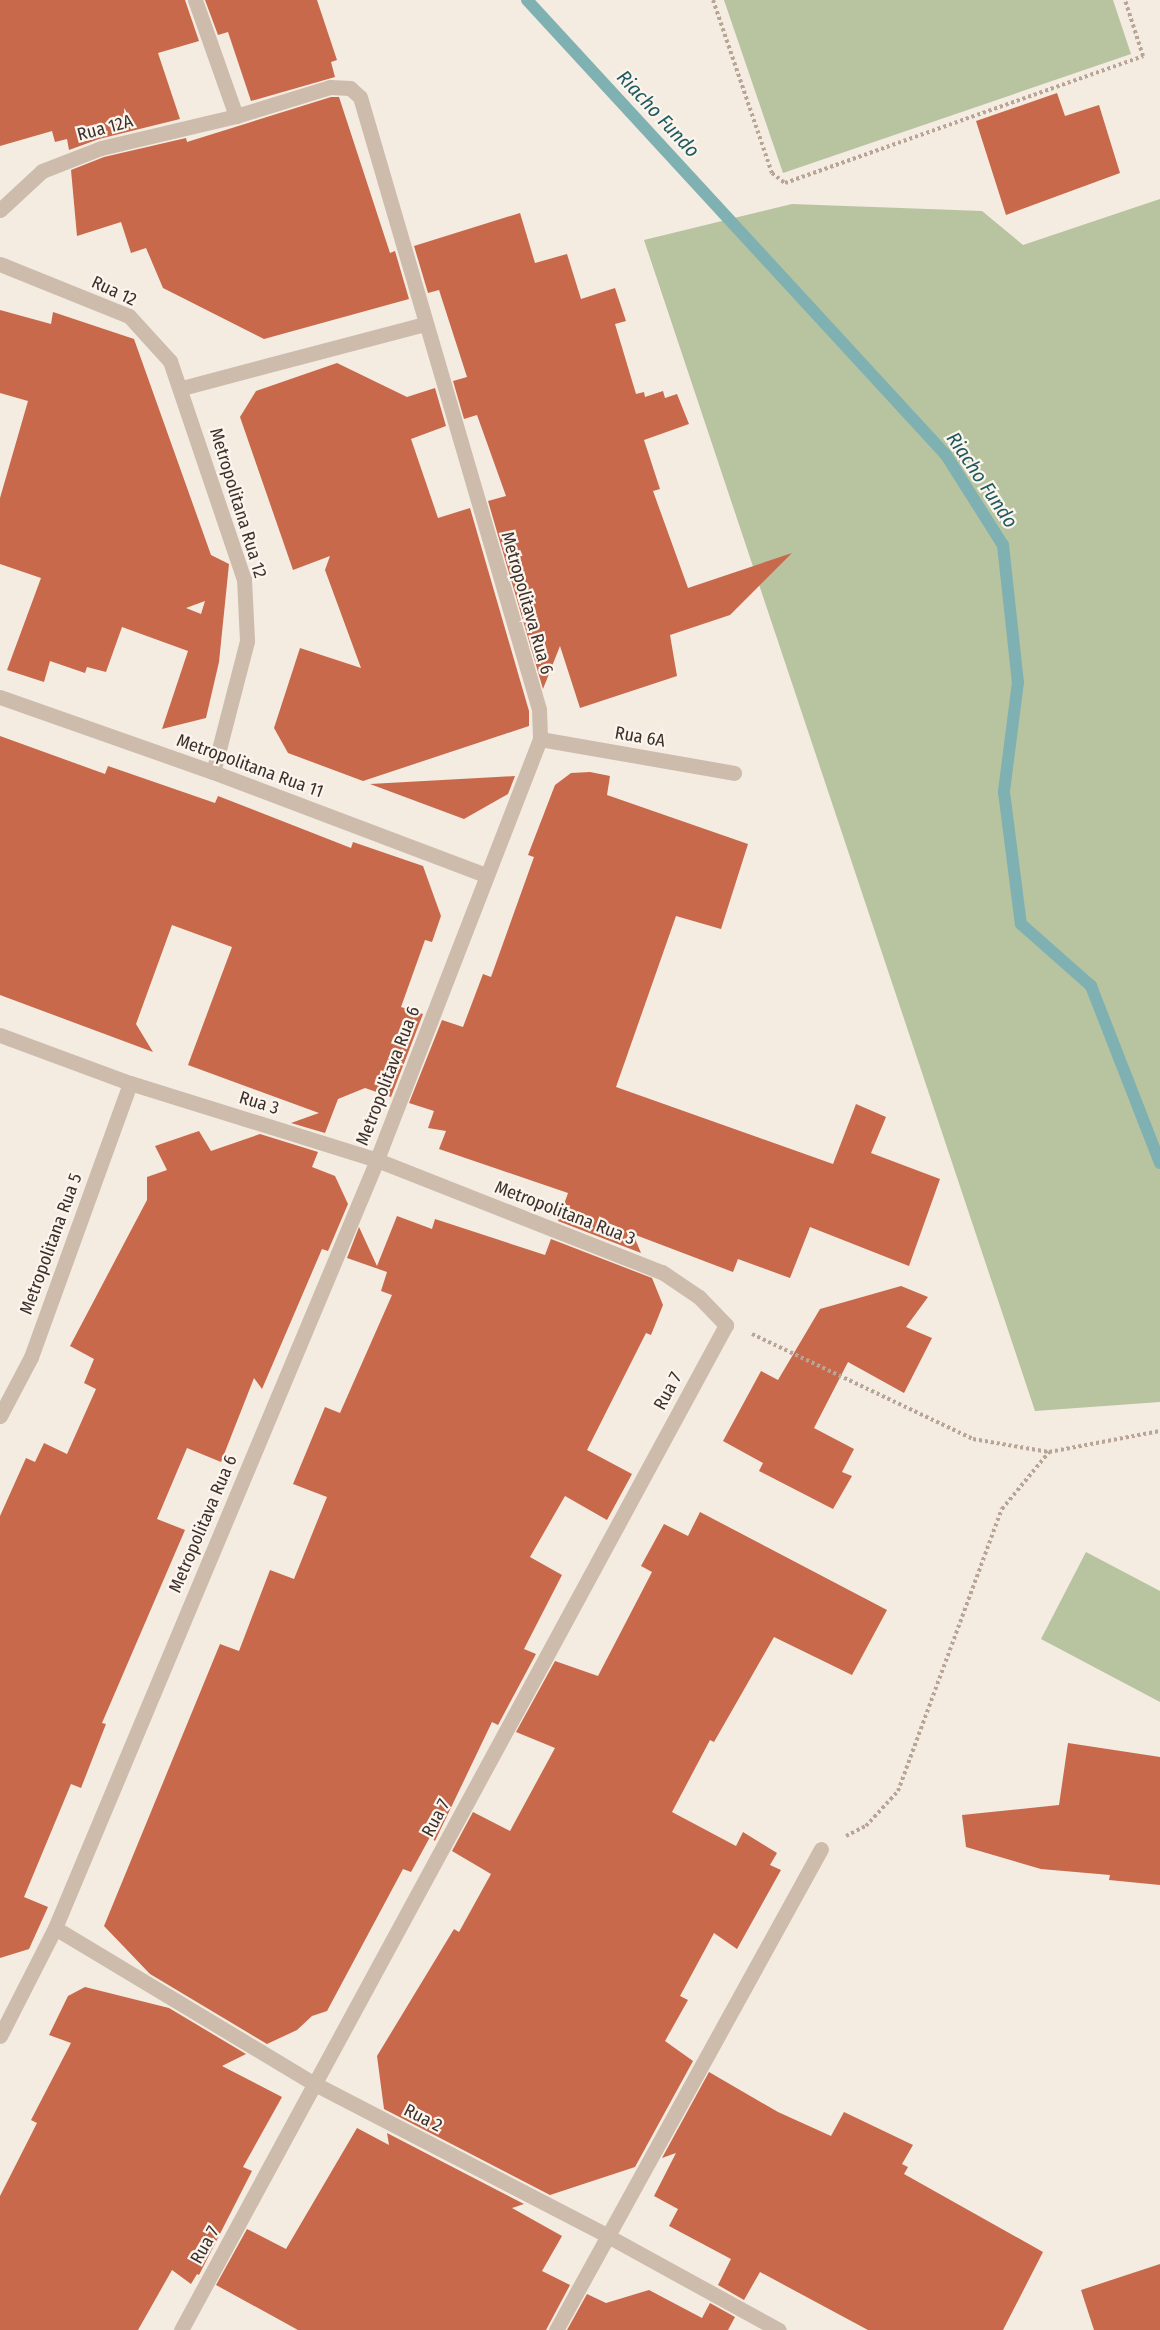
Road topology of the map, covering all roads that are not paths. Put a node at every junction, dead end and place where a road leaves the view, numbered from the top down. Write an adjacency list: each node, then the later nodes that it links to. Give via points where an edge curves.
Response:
1 (195, 0): 3 (street)
2 (360, 97): 3 (street, Rua 12A, via 350,88 330,87); 6 (street, Metropolitava Rua 6)
3 (236, 116): 4 (street, Rua 12A, via 67,159 42,171)
4 (0, 210)
5 (0, 264): 7 (street, Rua 12, via 129,316 170,361)
6 (424, 324): 7 (street); 9 (street, Metropolitava Rua 6, via 539,709)
7 (182, 388): 10 (street, Metropolitana Rua 12, via 244,579 247,641)
8 (0, 698): 10 (street, Metropolitana Rua 11)
9 (540, 739): 11 (street, Rua 6A); 12 (street, Metropolitava Rua 6)
10 (213, 772): 12 (street, Metropolitana Rua 11)
11 (734, 773)
12 (485, 874): 15 (street, Metropolitava Rua 6)
13 (0, 1035): 14 (street)
14 (130, 1083): 15 (street, Rua 3); 17 (street, Metropolitana Rua 5, via 31,1357)
15 (376, 1160): 16 (street, Metropolitana Rua 3, via 662,1272 699,1297); 19 (street, Metropolitava Rua 6)
16 (726, 1325): 21 (street, Rua 7)
17 (0, 1416)
18 (821, 1849): 22 (street)
19 (55, 1928): 20 (street, Metropolitava Rua 6); 21 (street, Rua 2)
20 (0, 2036)
21 (315, 2084): 22 (street, Rua 2); 23 (street, Rua 7)
22 (606, 2235): 24 (street); 25 (street, Rua 2)
23 (181, 2330)
24 (556, 2330)
25 (779, 2330)

